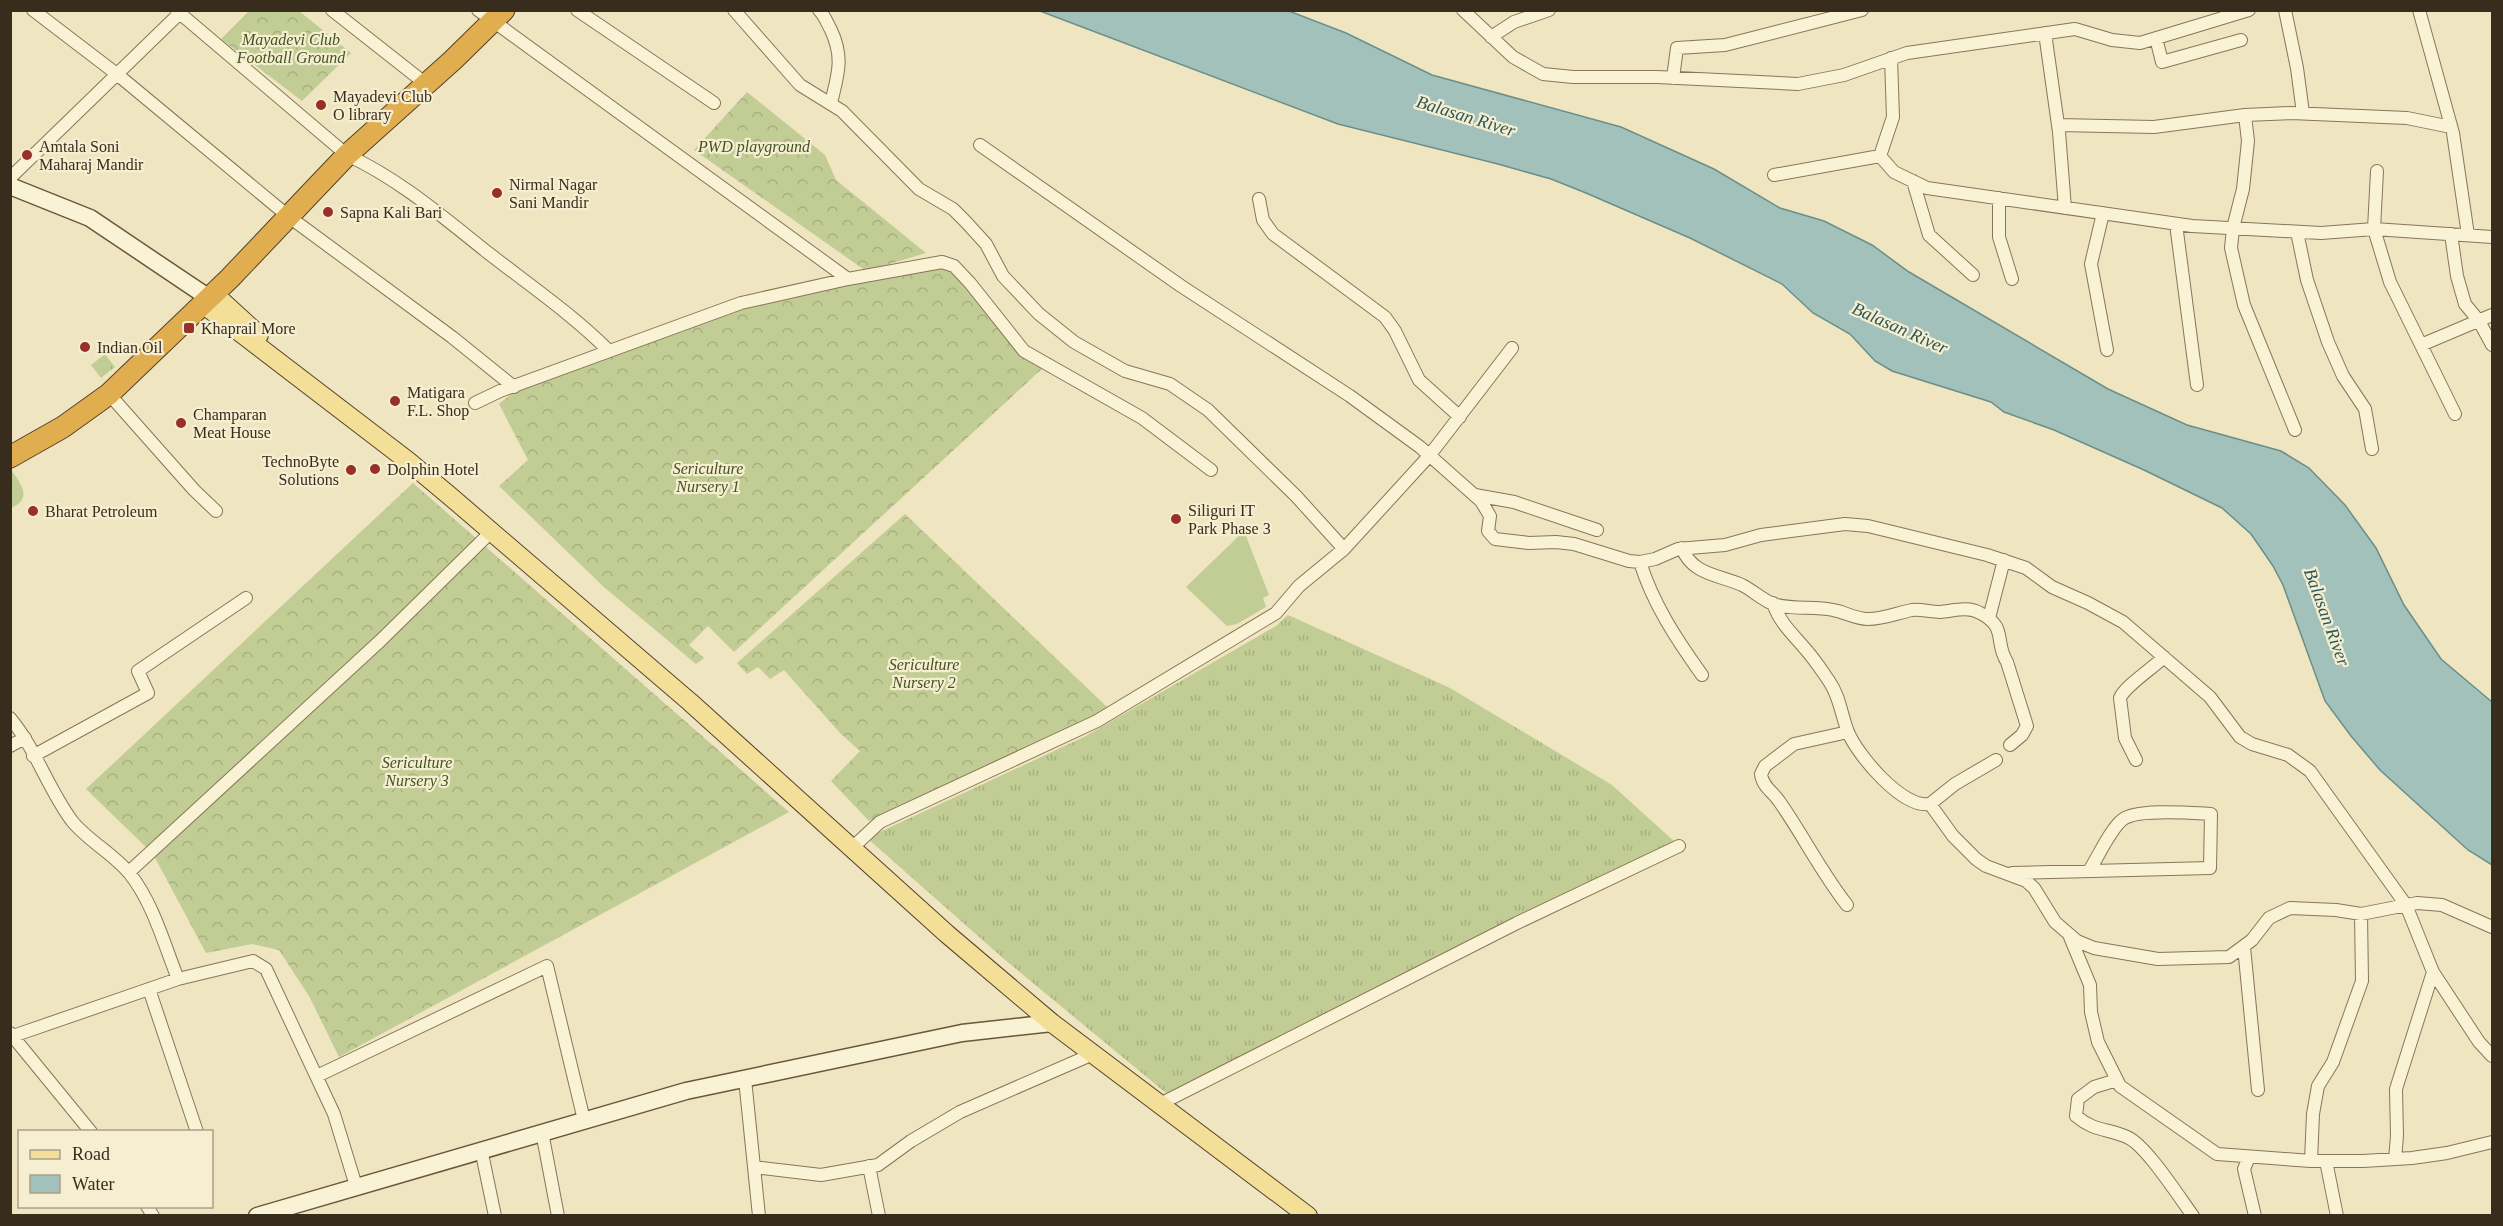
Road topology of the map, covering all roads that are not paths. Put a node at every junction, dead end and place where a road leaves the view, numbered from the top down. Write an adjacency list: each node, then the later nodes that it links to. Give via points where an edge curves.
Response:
1 (33, 10): 19 (street)
2 (332, 10): 21 (street)
3 (577, 10): 22 (street)
4 (734, 10): 23 (street, via 800,85)
5 (819, 10): 23 (street, via 838,46 840,65)
6 (1463, 10): 15 (street)
7 (1549, 10): 15 (street, via 1514,22)
8 (1862, 10): 20 (street, via 1725,45 1677,48)
9 (2249, 10): 16 (street)
10 (2285, 10): 24 (street)
11 (2419, 10): 27 (street)
12 (180, 12): 19 (street); 29 (street)
13 (489, 14): 21 (highway); 50 (street)
14 (2045, 33): 16 (street, via 2074,29 2140,43); 18 (street); 26 (street)
15 (1491, 37): 20 (street, via 1513,57 1543,74)
16 (2156, 38): 17 (street, via 2162,62)
17 (2241, 40)
18 (1891, 58): 20 (street, via 1844,75 1798,84); 30 (street, via 1893,117)
19 (118, 75): 33 (street); 40 (street)
20 (1673, 78)
21 (426, 84): 29 (highway)
22 (714, 103)
23 (831, 103): 80 (street, via 919,189 953,209 966,222 986,244 1004,276 1039,314 1074,342 1125,371 1170,384 1208,410)
24 (2303, 113): 25 (street); 27 (street, via 2407,118)
25 (2245, 115): 26 (street, via 2154,127); 42 (street, via 2243,189)
26 (2058, 125): 38 (street)
27 (2451, 127): 46 (street)
28 (980, 145): 72 (street, via 1181,286 1350,396)
29 (347, 155): 40 (highway); 60 (street, via 370,165 415,195)
30 (1880, 156): 32 (street); 34 (street, via 1894,172)
31 (2377, 171): 43 (street)
32 (1774, 175)
33 (10, 178)
34 (1913, 181): 36 (street, via 1927,188); 48 (street, via 1929,235)
35 (10, 186): 52 (street, via 90,219)
36 (1999, 198): 38 (street); 51 (street, via 1999,237)
37 (1259, 199): 68 (street, via 1267,227 1385,317 1419,380)
38 (2065, 208): 39 (street)
39 (2103, 213): 41 (street); 59 (street, via 2091,264)
40 (288, 216): 49 (highway); 63 (street)
41 (2176, 224): 42 (street); 62 (street)
42 (2233, 228): 44 (street); 69 (street, via 2231,248 2244,305)
43 (2374, 229): 44 (street); 45 (street); 56 (street, via 2390,282)
44 (2296, 232): 71 (street, via 2328,342 2343,376 2365,408)
45 (2451, 234): 46 (street); 55 (street, via 2464,304)
46 (2468, 235): 47 (street)
47 (2493, 237)
48 (1973, 275)
49 (230, 278): 52 (highway); 53 (main road, via 229,297)
50 (848, 279): 60 (street, via 741,303); 74 (street, via 936,262 950,264 1024,351 1142,418)
51 (2012, 279)
52 (209, 298): 53 (main road); 61 (highway); 64 (main road)
53 (234, 310): 64 (main road)
54 (2493, 315): 55 (street)
55 (2479, 321): 56 (street); 57 (street)
56 (2421, 345): 67 (street)
57 (2493, 345)
58 (1512, 348): 68 (street)
59 (2107, 350)
60 (609, 351): 63 (street)
61 (140, 363): 65 (highway); 70 (highway)
62 (2197, 385)
63 (514, 387): 66 (street)
64 (317, 391): 78 (main road)
65 (109, 394): 73 (highway, via 63,427); 76 (street)
66 (475, 403)
67 (2455, 414)
68 (1460, 417): 72 (street)
69 (2295, 429)
70 (10, 445)
71 (2372, 449)
72 (1429, 456): 75 (street); 80 (street)
73 (10, 457)
74 (1211, 470)
75 (1474, 495): 77 (street, via 1514,502); 82 (street, via 1487,508 1488,531 1495,538 1574,544)
76 (216, 511)
77 (1597, 530)
78 (491, 532): 98 (main road); 100 (street, via 380,641)
79 (1682, 548): 81 (street, via 1725,545 1761,535 1845,524 1868,526); 82 (street); 84 (street, via 1687,559 1700,569)
80 (1344, 549): 98 (street, via 1263,621 1097,721 879,822)
81 (2004, 560): 85 (street); 86 (street, via 2026,568 2052,587 2115,618)
82 (1640, 562): 87 (street, via 1674,636)
83 (246, 598): 93 (street, via 138,671 148,693)
84 (1773, 603): 85 (street, via 1833,610 1860,619 1914,610 1966,609); 89 (street, via 1784,625 1830,682)
85 (1989, 618): 91 (street, via 2001,634 2004,656 2027,726)
86 (2164, 657): 95 (street, via 2126,688 2120,698 2125,738); 103 (street, via 2216,703 2240,737 2288,754 2310,771)
87 (1702, 675)
88 (10, 718): 90 (street)
89 (1848, 732): 96 (street, via 1876,773 1911,801); 102 (street, via 1794,744 1765,766 1761,774 1763,783 1798,828 1830,884)
90 (25, 738): 92 (street); 93 (street)
91 (2010, 745)
92 (10, 746)
93 (33, 756): 100 (street, via 73,822)
94 (1996, 760): 96 (street)
95 (2136, 760)
96 (1930, 804): 101 (street, via 1976,859)
97 (1679, 846): 119 (street, via 1517,923)
98 (853, 847): 111 (main road, via 947,934)
99 (2089, 871): 99 (street, via 2119,822 2128,816 2211,814 2210,868); 101 (street)
100 (129, 872): 109 (street, via 143,893)
101 (2007, 873): 106 (street, via 2034,888 2052,919)
102 (1847, 905)
103 (2406, 905): 104 (street); 105 (street, via 2442,905); 108 (street)
104 (2361, 914): 107 (street, via 2290,908 2269,918); 128 (street, via 2362,981 2333,1062 2318,1086)
105 (2493, 927)
106 (2069, 935): 107 (street, via 2094,948 2157,959 2229,957); 117 (street, via 2090,985 2098,1042)
107 (2244, 946): 118 (street)
108 (2433, 972): 114 (street, via 2479,1042); 127 (street, via 2396,1089)
109 (178, 979): 110 (street); 115 (street, via 253,961 266,969)
110 (149, 989): 112 (street); 122 (street)
111 (1053, 1023): 113 (main road); 116 (street, via 962,1033)
112 (12, 1035): 121 (street)
113 (1094, 1054): 119 (main road); 130 (street, via 960,1112 878,1165)
114 (2493, 1056)
115 (317, 1076): 120 (street, via 547,966); 132 (street)
116 (745, 1079): 120 (street); 131 (street)
117 (2117, 1080): 126 (street, via 2120,1086 2217,1154); 139 (street, via 2094,1087 2078,1099 2076,1116 2089,1127 2129,1137)
118 (2258, 1090)
119 (1160, 1104): 138 (main road)
120 (584, 1120): 123 (street)
121 (91, 1130)
122 (197, 1130)
123 (542, 1132): 125 (street); 135 (street)
124 (2493, 1142): 127 (street)
125 (481, 1149): 132 (street); 134 (street)
126 (2249, 1157): 128 (street); 140 (street, via 2244,1169)
127 (2395, 1159): 129 (street)
128 (2311, 1161): 129 (street)
129 (2326, 1161): 141 (street)
130 (869, 1166): 131 (street, via 821,1175); 137 (street)
131 (754, 1167): 136 (street)
132 (356, 1186): 133 (street)
133 (257, 1215)
134 (495, 1215)
135 (558, 1215)
136 (759, 1215)
137 (879, 1215)
138 (1308, 1215)
139 (2193, 1215)
140 (2255, 1215)
141 (2337, 1215)

